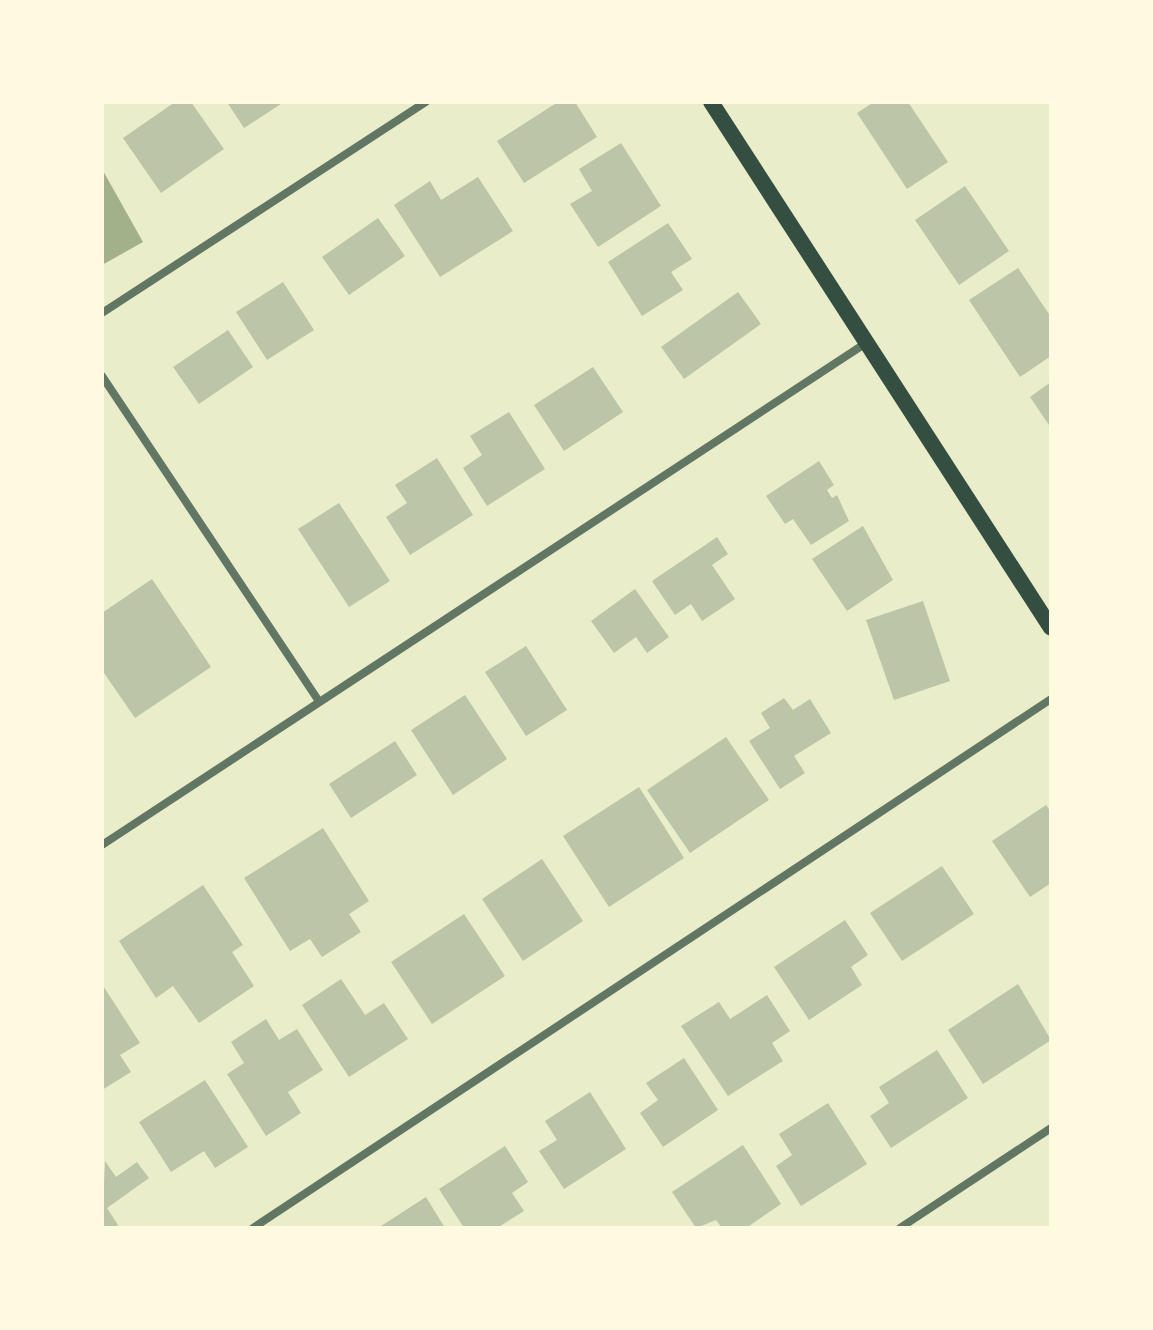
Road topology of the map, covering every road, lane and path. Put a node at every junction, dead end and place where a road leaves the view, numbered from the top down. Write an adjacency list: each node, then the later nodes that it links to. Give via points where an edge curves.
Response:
1 (426, 102): 3 (street)
2 (711, 102): 4 (main road)
3 (102, 313)
4 (866, 343): 6 (main road); 8 (street)
5 (102, 376): 8 (street)
6 (1051, 628)
7 (1051, 699): 11 (street)
8 (318, 700): 9 (street)
9 (102, 845)
10 (1051, 1128): 12 (street)
11 (253, 1228)
12 (900, 1228)

